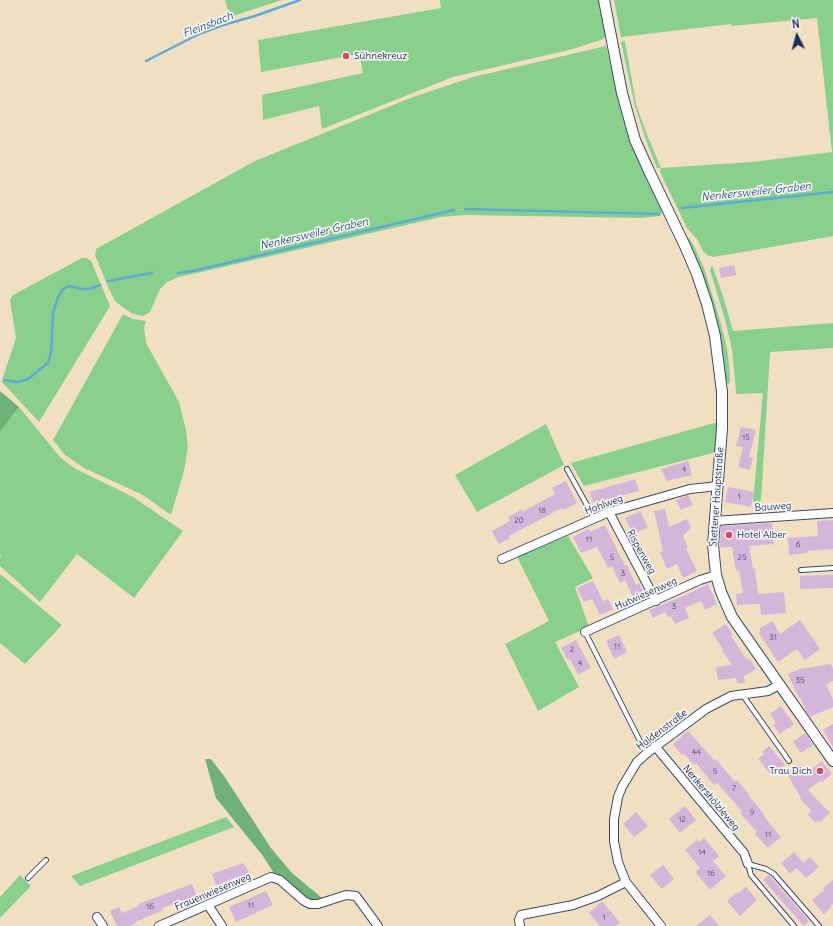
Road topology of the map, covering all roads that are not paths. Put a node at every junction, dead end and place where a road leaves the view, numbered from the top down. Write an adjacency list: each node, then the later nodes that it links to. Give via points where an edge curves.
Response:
1 (604, 0): 3 (street, Stettener Hauptstraße, via 630,124 697,274 715,336 722,392)
2 (567, 469): 6 (lane)
3 (718, 486): 4 (street, Hohlweg, via 690,489); 7 (street, Stettener Hauptstraße)
4 (609, 512): 6 (street, Hohlweg); 12 (street, Rispenweg)
5 (833, 513): 7 (street, Bauweg)
6 (594, 518): 8 (street, Hohlweg)
7 (714, 521): 11 (street, Stettener Hauptstraße)
8 (502, 559)
9 (833, 568): 10 (lane)
10 (801, 570)
11 (716, 575): 12 (street, Hutwiesenweg); 14 (street, Stettener Hauptstraße, via 732,616)
12 (656, 601): 13 (street, Hutwiesenweg)
13 (585, 632): 17 (lane)
14 (779, 685): 15 (street, Haldenstraße, via 768,691); 19 (street, Stettener Hauptstraße)
15 (741, 694): 16 (street, Haldenstraße, via 717,703); 18 (lane)
16 (655, 746): 17 (street, Haldenstraße); 21 (street, Nenkershölzleweg, via 734,840 744,853)
17 (647, 752): 23 (street, Haldenstraße, via 637,762 622,787 614,819 616,852)
18 (789, 761)
19 (833, 761)
20 (46, 860): 22 (lane)
21 (748, 864): 32 (lane, Nenkershölzleweg, via 751,875); 33 (lane, via 774,874)
22 (28, 878)
23 (626, 882): 30 (street, via 573,905 521,914); 31 (street, Haldenstraße)
24 (208, 905): 27 (street, Frauenwiesenweg); 28 (street); 29 (street, Frauenwiesenweg, via 271,877 276,878 310,904 346,895 356,896)
25 (97, 917): 26 (street)
26 (103, 926)
27 (159, 926)
28 (222, 926)
29 (378, 926)
30 (520, 926)
31 (661, 926)
32 (794, 926)
33 (819, 926)

